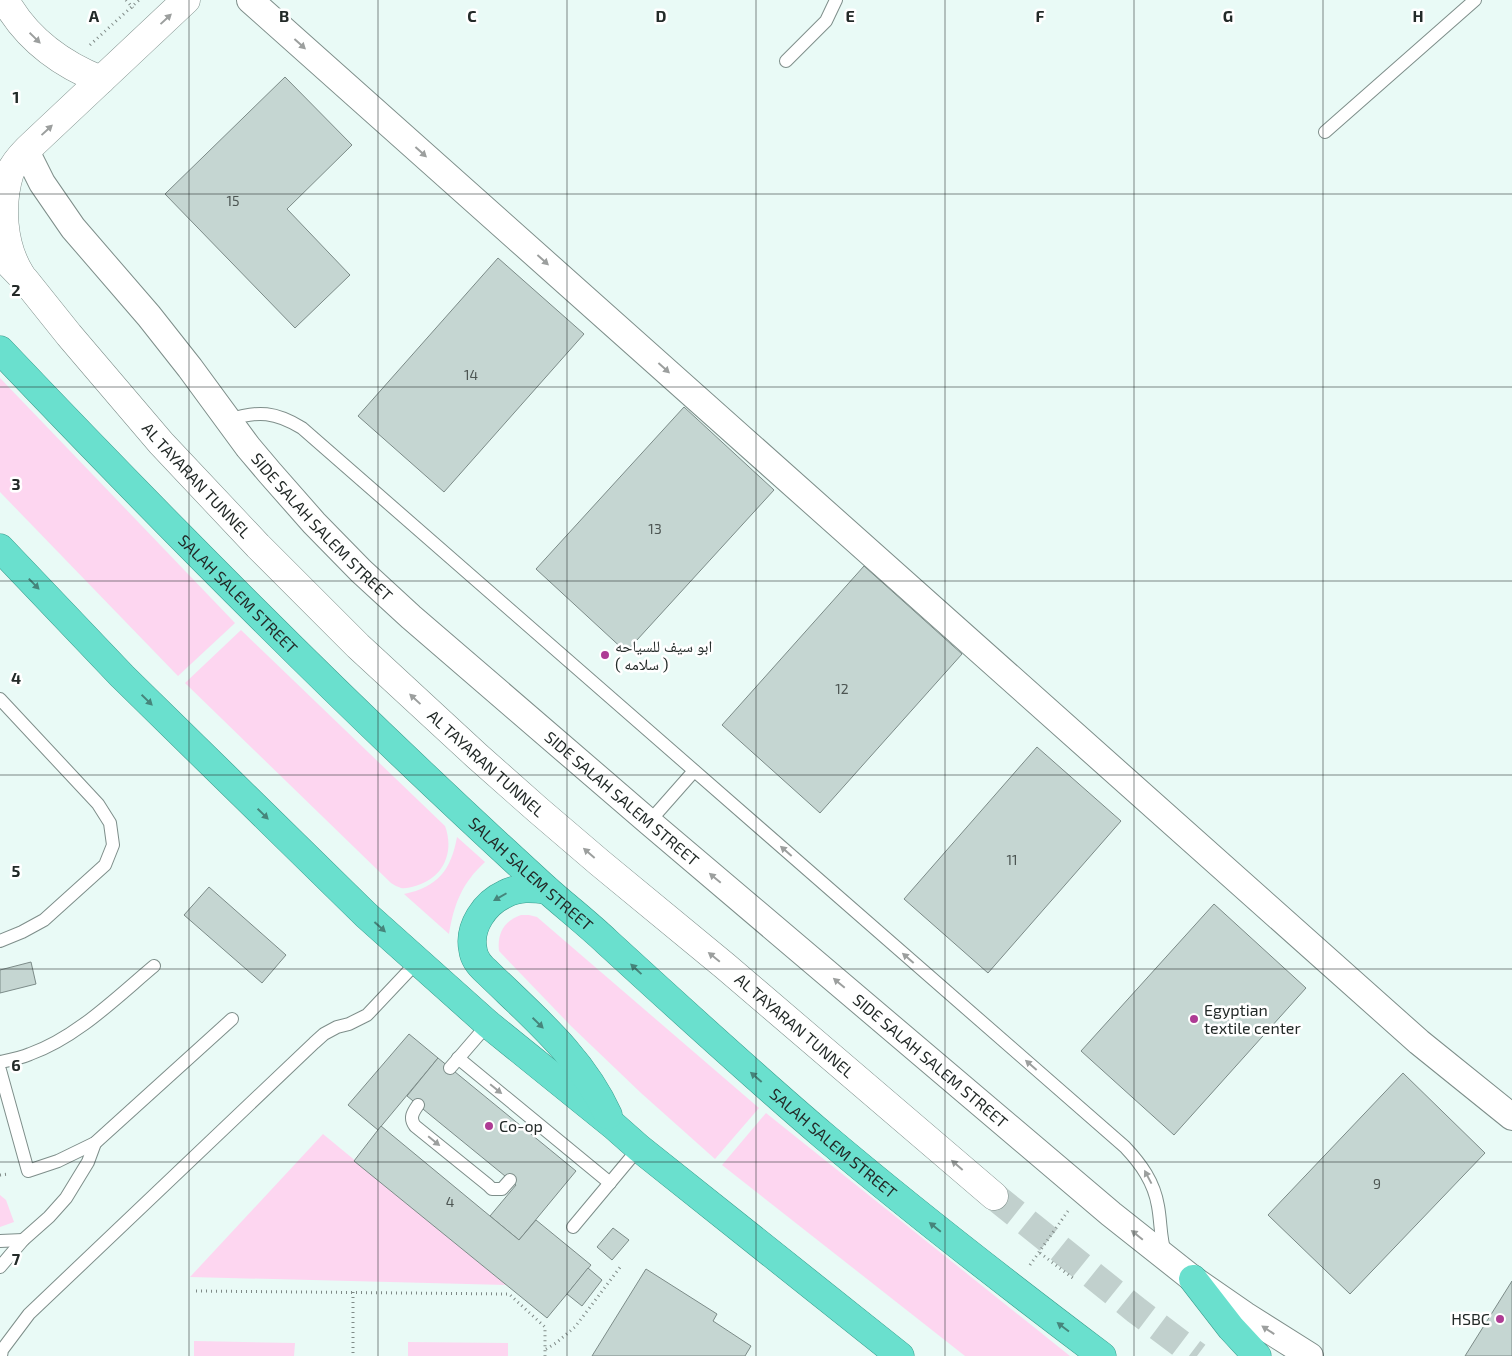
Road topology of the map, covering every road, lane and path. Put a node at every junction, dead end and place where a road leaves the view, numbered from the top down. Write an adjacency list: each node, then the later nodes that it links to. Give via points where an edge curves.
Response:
1 (5, 0): 9 (main road, one-way to 9, via 31,36 47,50 81,72)
2 (139, 0): 7 (path)
3 (186, 0): 9 (main road, one-way to 3)
4 (250, 0): 29 (street, one-way to 29, via 1419,1042)
5 (836, 0): 8 (lane, via 826,21)
6 (1475, 0): 10 (lane)
7 (85, 50)
8 (786, 62)
9 (101, 80): 11 (main road, one-way to 9)
10 (1325, 132)
11 (26, 151): 13 (main road, via 5,183 1,214 8,249); 15 (street, SIDE SALAH SALEM STREET, via 62,214 149,316)
12 (0, 254): 13 (main road)
13 (25, 280): 36 (main road, AL TAYARAN TUNNEL, one-way to 13, via 545,816 358,646 179,462)
14 (0, 350): 20 (highway, SALAH SALEM STREET, via 279,634)
15 (229, 420): 18 (lane, via 244,415 274,415 302,428); 19 (street, SIDE SALAH SALEM STREET, via 292,498 367,577)
16 (0, 548): 22 (highway, one-way to 22, via 122,676)
17 (0, 699): 21 (lane, via 98,804 110,823 113,845 105,866 44,920)
18 (694, 771): 19 (lane); 41 (lane, one-way to 18, via 1155,1192 1135,1157)
19 (649, 822): 35 (street, SIDE SALAH SALEM STREET, one-way to 19)
20 (547, 890): 30 (highway, one-way to 30, via 518,889 493,901 476,924 472,950 486,972 577,1063); 46 (highway, SALAH SALEM STREET, one-way to 20, via 819,1132)
21 (0, 941)
22 (418, 962): 25 (highway); 50 (lane, via 366,1015 324,1034 314,1043 29,1314)
23 (154, 966): 26 (lane, via 56,1043)
24 (232, 1019): 31 (lane)
25 (488, 1024): 30 (highway); 34 (lane, one-way to 34, via 454,1063 547,1139)
26 (0, 1062)
27 (0, 1070): 31 (lane, via 28,1171)
28 (418, 1104): 33 (lane, one-way to 33, via 411,1117 422,1132 492,1189 502,1189)
29 (1512, 1117)
30 (613, 1125): 32 (highway)
31 (95, 1143): 38 (lane, via 88,1162 66,1198)
32 (639, 1148): 34 (lane); 53 (highway)
33 (510, 1180)
34 (610, 1183): 37 (lane)
35 (1083, 1190): 40 (path); 41 (street, SIDE SALAH SALEM STREET, one-way to 35)
36 (994, 1196)
37 (573, 1227)
38 (23, 1240): 39 (lane); 43 (lane)
39 (0, 1241)
40 (1040, 1253): 44 (path); 46 (path)
41 (1166, 1258): 45 (street, SIDE SALAH SALEM STREET)
42 (621, 1266): 49 (path, via 575,1327)
43 (0, 1267)
44 (1074, 1279)
45 (1193, 1279): 55 (highway); 56 (street, SIDE SALAH SALEM STREET, one-way to 45)
46 (1013, 1288): 54 (highway, SALAH SALEM STREET, one-way to 46)
47 (196, 1291): 48 (path)
48 (353, 1292): 49 (path, via 510,1294 545,1328); 51 (path)
49 (545, 1349): 52 (path)
50 (1, 1356)
51 (353, 1356)
52 (545, 1356)
53 (900, 1356)
54 (1102, 1356)
55 (1257, 1356)
56 (1310, 1356)

